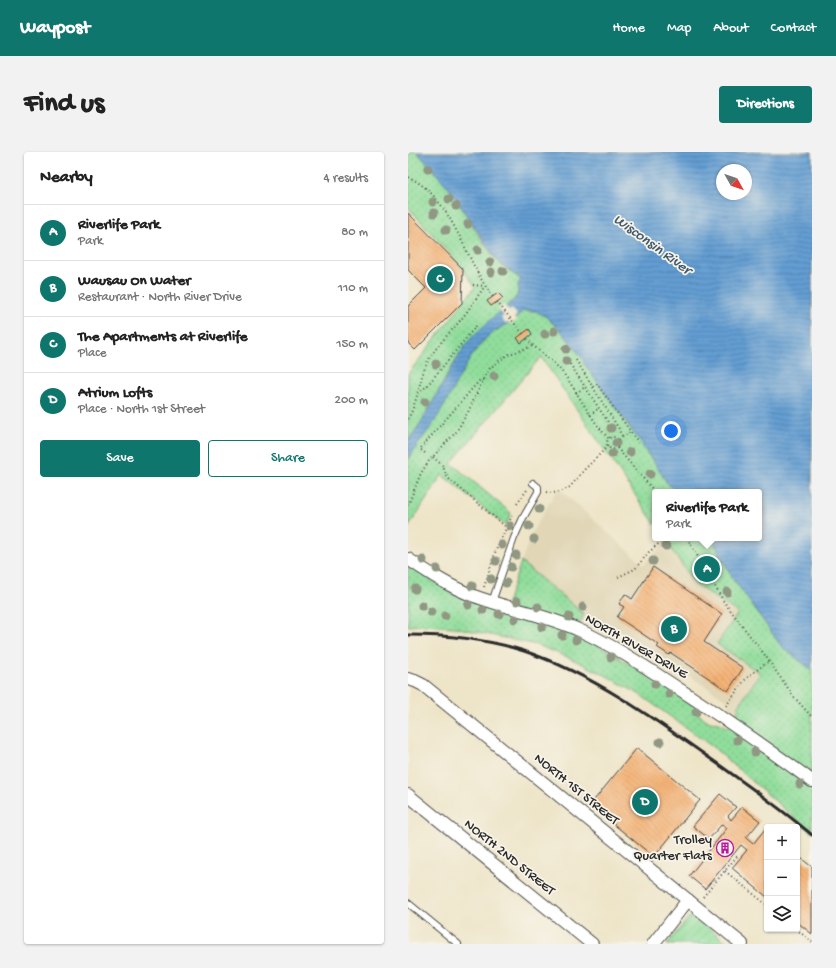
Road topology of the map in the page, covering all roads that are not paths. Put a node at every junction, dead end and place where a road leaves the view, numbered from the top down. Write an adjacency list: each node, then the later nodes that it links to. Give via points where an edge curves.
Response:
1 (533, 483): 3 (lane, via 539,490 514,538)
2 (408, 559): 3 (street, NORTH RIVER DRIVE, via 459,590)
3 (492, 602): 5 (street, NORTH RIVER DRIVE, via 569,625 617,650 720,715)
4 (408, 679): 7 (street, NORTH 1ST STREET, via 423,686)
5 (812, 781)
6 (408, 795): 10 (street, NORTH 2ND STREET)
7 (688, 900): 11 (street); 12 (street, NORTH 1ST STREET)
8 (408, 903): 9 (lane)
9 (458, 944)
10 (592, 944)
11 (653, 944)
12 (742, 944)

